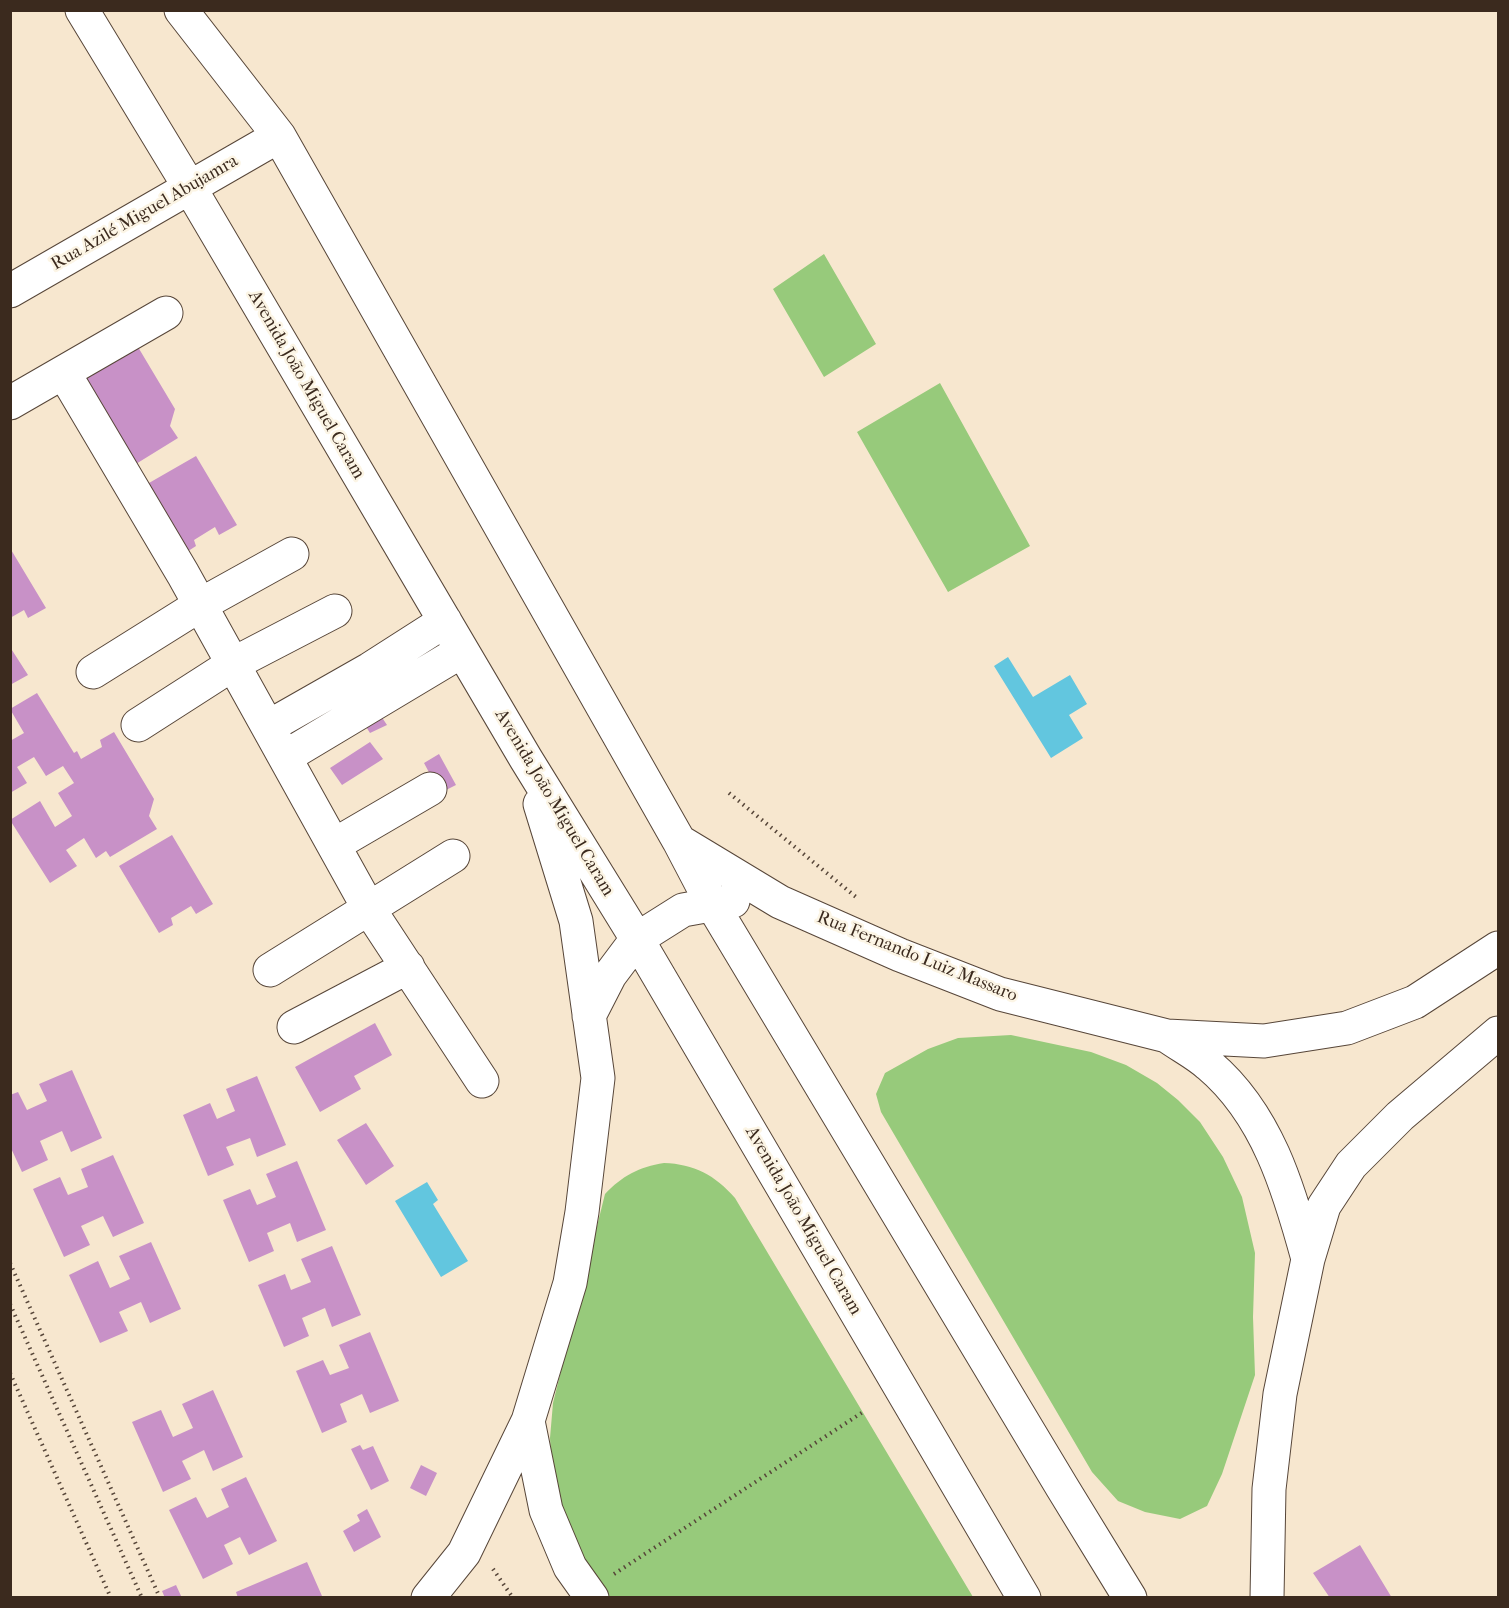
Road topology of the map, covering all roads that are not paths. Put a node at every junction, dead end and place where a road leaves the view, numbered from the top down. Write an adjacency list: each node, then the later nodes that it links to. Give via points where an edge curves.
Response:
1 (82, 10): 4 (street, Avenida João Miguel Caram)
2 (181, 10): 3 (street)
3 (279, 136): 4 (street, Rua Azilé Miguel Abujamra); 21 (street)
4 (190, 188): 5 (street, Rua Azilé Miguel Abujamra); 12 (street, Avenida João Miguel Caram)
5 (10, 291)
6 (165, 313): 7 (street)
7 (64, 373): 8 (street); 10 (street)
8 (10, 403)
9 (292, 554): 10 (street)
10 (200, 605): 14 (street); 15 (street)
11 (335, 611): 14 (street)
12 (445, 621): 13 (street, Avenida João Miguel Caram); 17 (street)
13 (462, 651): 18 (street); 19 (street, Avenida João Miguel Caram)
14 (233, 664): 16 (street); 17 (street)
15 (93, 672)
16 (138, 724)
17 (268, 727): 18 (street)
18 (285, 757): 22 (street)
19 (526, 759): 27 (street, Avenida João Miguel Caram); 31 (street, via 576,921)
20 (430, 789): 22 (street)
21 (680, 841): 24 (street); 25 (street)
22 (333, 845): 26 (street)
23 (453, 856): 26 (street)
24 (780, 902): 25 (street, via 743,899); 34 (street, Rua Fernando Luiz Massaro, via 1000,994)
25 (712, 904): 27 (street, via 683,910); 41 (street)
26 (369, 909): 29 (street); 30 (street)
27 (637, 939): 31 (street, via 610,975); 40 (street, Avenida João Miguel Caram)
28 (1498, 948): 34 (street, Rua Fernando Luiz Massaro, via 1415,1002 1347,1028 1264,1041)
29 (408, 967): 32 (street); 35 (street)
30 (270, 970)
31 (589, 1016): 37 (street, via 598,1078 582,1212 570,1283)
32 (294, 1027)
33 (1498, 1033): 36 (street, via 1400,1116 1351,1165 1324,1206)
34 (1167, 1036): 36 (street, via 1209,1064 1234,1089 1256,1120 1292,1199)
35 (482, 1082)
36 (1308, 1259): 42 (street, via 1280,1394 1269,1489)
37 (528, 1421): 38 (street, via 546,1510 570,1567); 39 (street, via 464,1553)
38 (589, 1594)
39 (428, 1598)
40 (1024, 1598)
41 (1130, 1598)
42 (1267, 1598)

